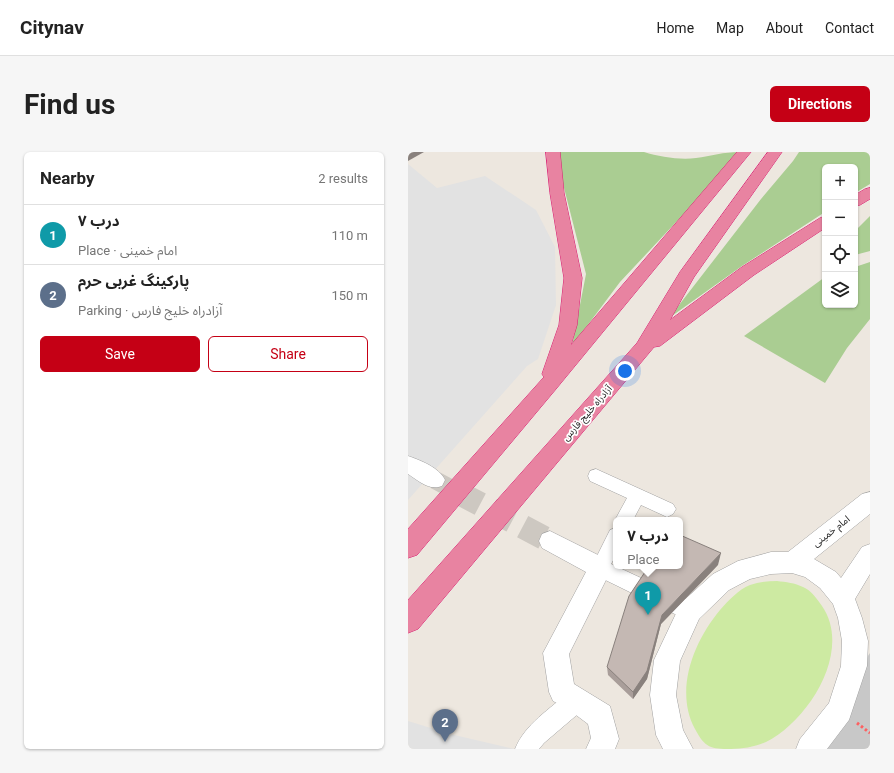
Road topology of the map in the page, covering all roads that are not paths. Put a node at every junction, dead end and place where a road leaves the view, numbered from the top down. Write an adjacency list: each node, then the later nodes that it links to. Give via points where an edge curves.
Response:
1 (552, 152): 8 (highway, via 573,278 568,325)
2 (744, 152): 8 (highway)
3 (775, 152): 7 (highway, آزادراه خلیج فارس, via 686,276)
4 (870, 192): 5 (highway)
5 (858, 200)
6 (822, 223): 7 (highway, via 748,271)
7 (644, 348): 24 (highway, آزادراه خلیج فارس)
8 (548, 384): 18 (highway)
9 (408, 464): 11 (street)
10 (596, 476): 12 (street)
11 (435, 480)
12 (637, 495): 14 (street); 15 (street)
13 (870, 501): 20 (street, امام خمینی)
14 (667, 509)
15 (626, 517)
16 (550, 541): 21 (street)
17 (613, 542): 21 (street)
18 (408, 547)
19 (870, 554): 22 (street)
20 (792, 562): 22 (street, via 812,569 828,580); 23 (street, via 771,562 746,569 721,582)
21 (600, 568): 23 (street); 25 (street, via 556,653 562,692)
22 (842, 596): 29 (street, via 855,641 854,666 840,711)
23 (690, 611): 26 (street, via 667,660 663,695)
24 (408, 620)
25 (578, 700): 27 (street, via 536,735); 28 (street, via 600,716 605,739)
26 (672, 744)
27 (526, 749)
28 (600, 749)
29 (810, 749)

